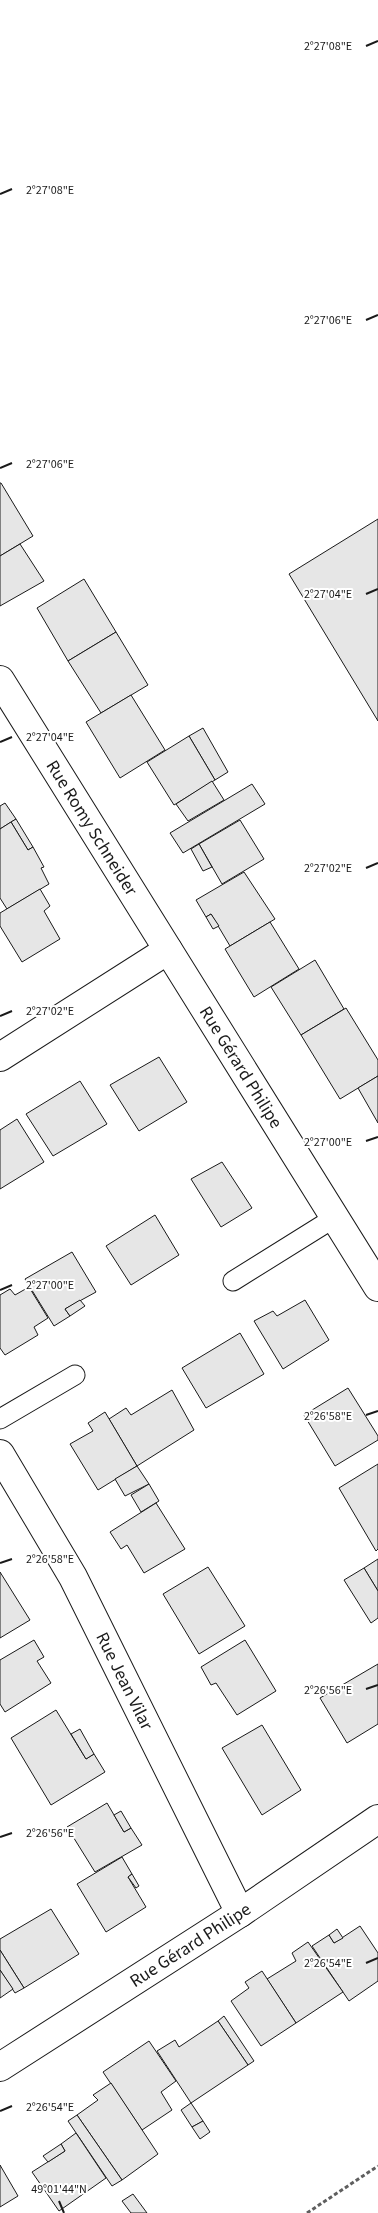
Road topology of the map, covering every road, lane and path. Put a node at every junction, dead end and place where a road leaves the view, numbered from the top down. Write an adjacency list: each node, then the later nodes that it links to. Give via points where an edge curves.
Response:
1 (0, 680): 2 (street, Rue Romy Schneider)
2 (168, 950): 3 (street); 4 (street, Rue Gérard Philipe)
3 (0, 1057)
4 (334, 1218): 5 (lane); 6 (street, Rue Gérard Philipe)
5 (232, 1281)
6 (378, 1287)
7 (75, 1375): 8 (lane)
8 (0, 1419)
9 (0, 1454): 11 (street, Rue Jean Vilar, via 73,1577)
10 (378, 1819): 11 (street, Rue Gérard Philipe)
11 (240, 1913): 12 (street, Rue Gérard Philipe)
12 (0, 2067)
13 (378, 2166): 14 (path)
14 (307, 2213)

